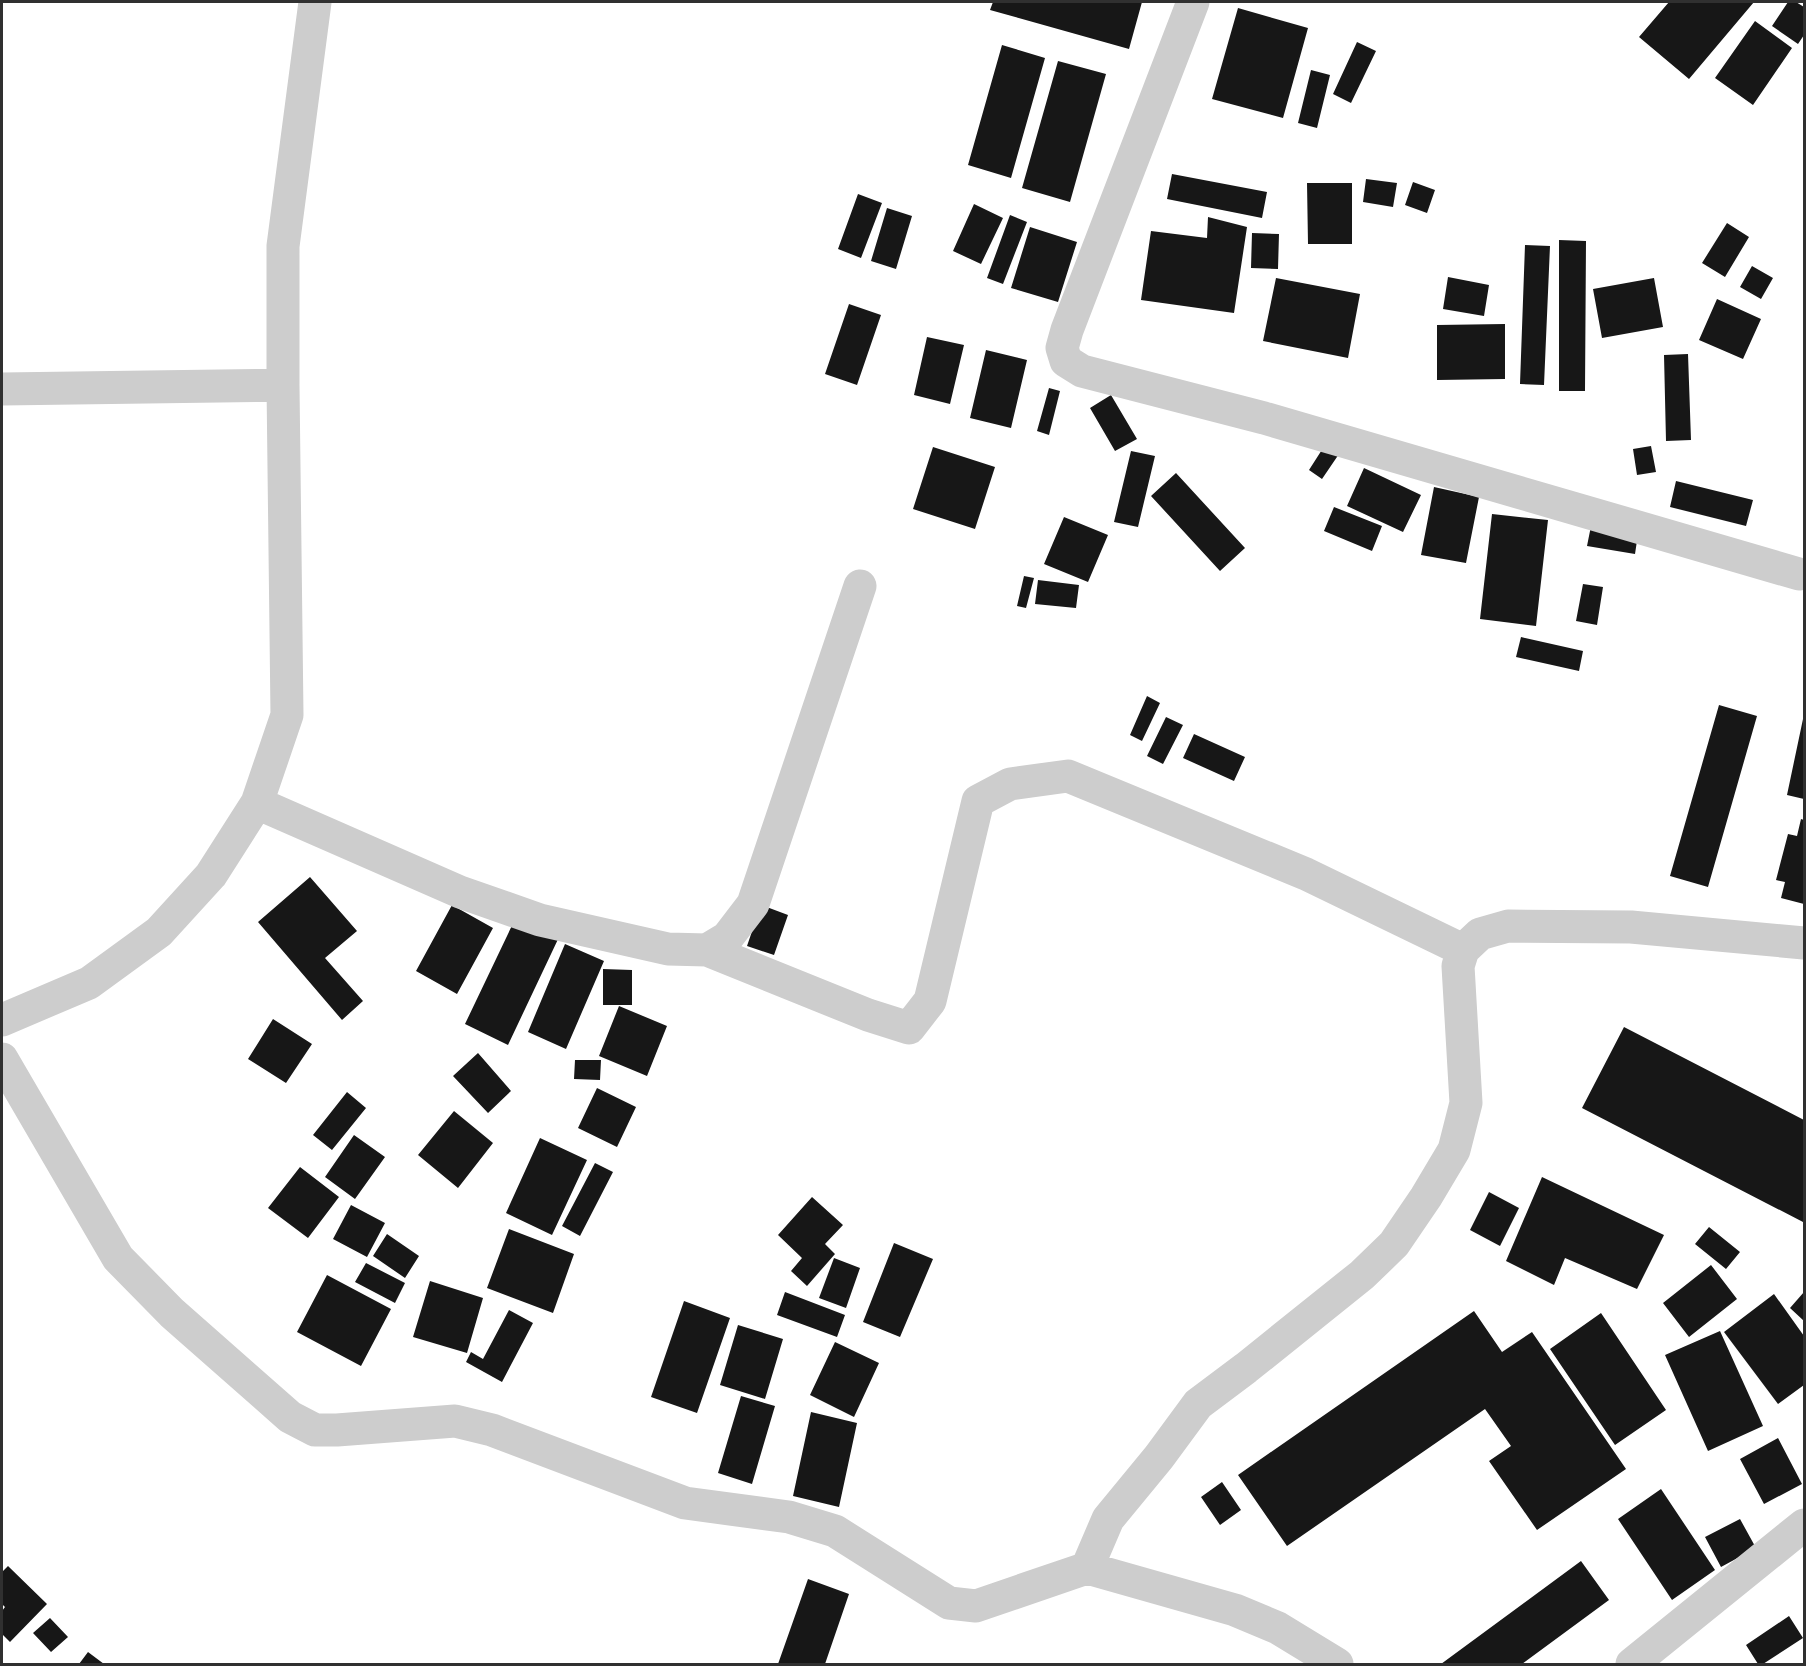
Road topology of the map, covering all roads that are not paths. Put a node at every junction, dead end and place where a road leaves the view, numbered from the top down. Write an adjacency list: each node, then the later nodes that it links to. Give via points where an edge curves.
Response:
1 (315, 2): 3 (street, via 283,246)
2 (1192, 2): 5 (street, via 1067,330 1062,348 1066,361 1082,371 1264,418)
3 (283, 385): 4 (street); 7 (street, via 287,715)
4 (2, 389)
5 (1799, 574)
6 (860, 586): 9 (street, via 753,904 727,938)
7 (257, 803): 9 (street, via 460,892 540,920 668,949); 11 (street, via 211,875 159,932 88,983)
8 (1804, 943): 10 (street, via 1631,927 1508,926 1480,934)
9 (706, 950): 10 (street, via 909,1028 930,1001 978,801 1010,784 1068,776 1306,874)
10 (1463, 950): 14 (street, via 1458,966 1466,1103 1454,1150 1426,1197 1394,1244 1362,1275 1198,1404 1108,1519)
11 (2, 1020)
12 (2, 1059): 14 (street, via 118,1258 172,1313 290,1417 315,1430 455,1422 492,1430 685,1503 789,1517 835,1531 950,1603 976,1606)
13 (1804, 1525): 16 (street)
14 (1087, 1568): 15 (street, via 1235,1610 1278,1628)
15 (1337, 1665)
16 (1632, 1665)

